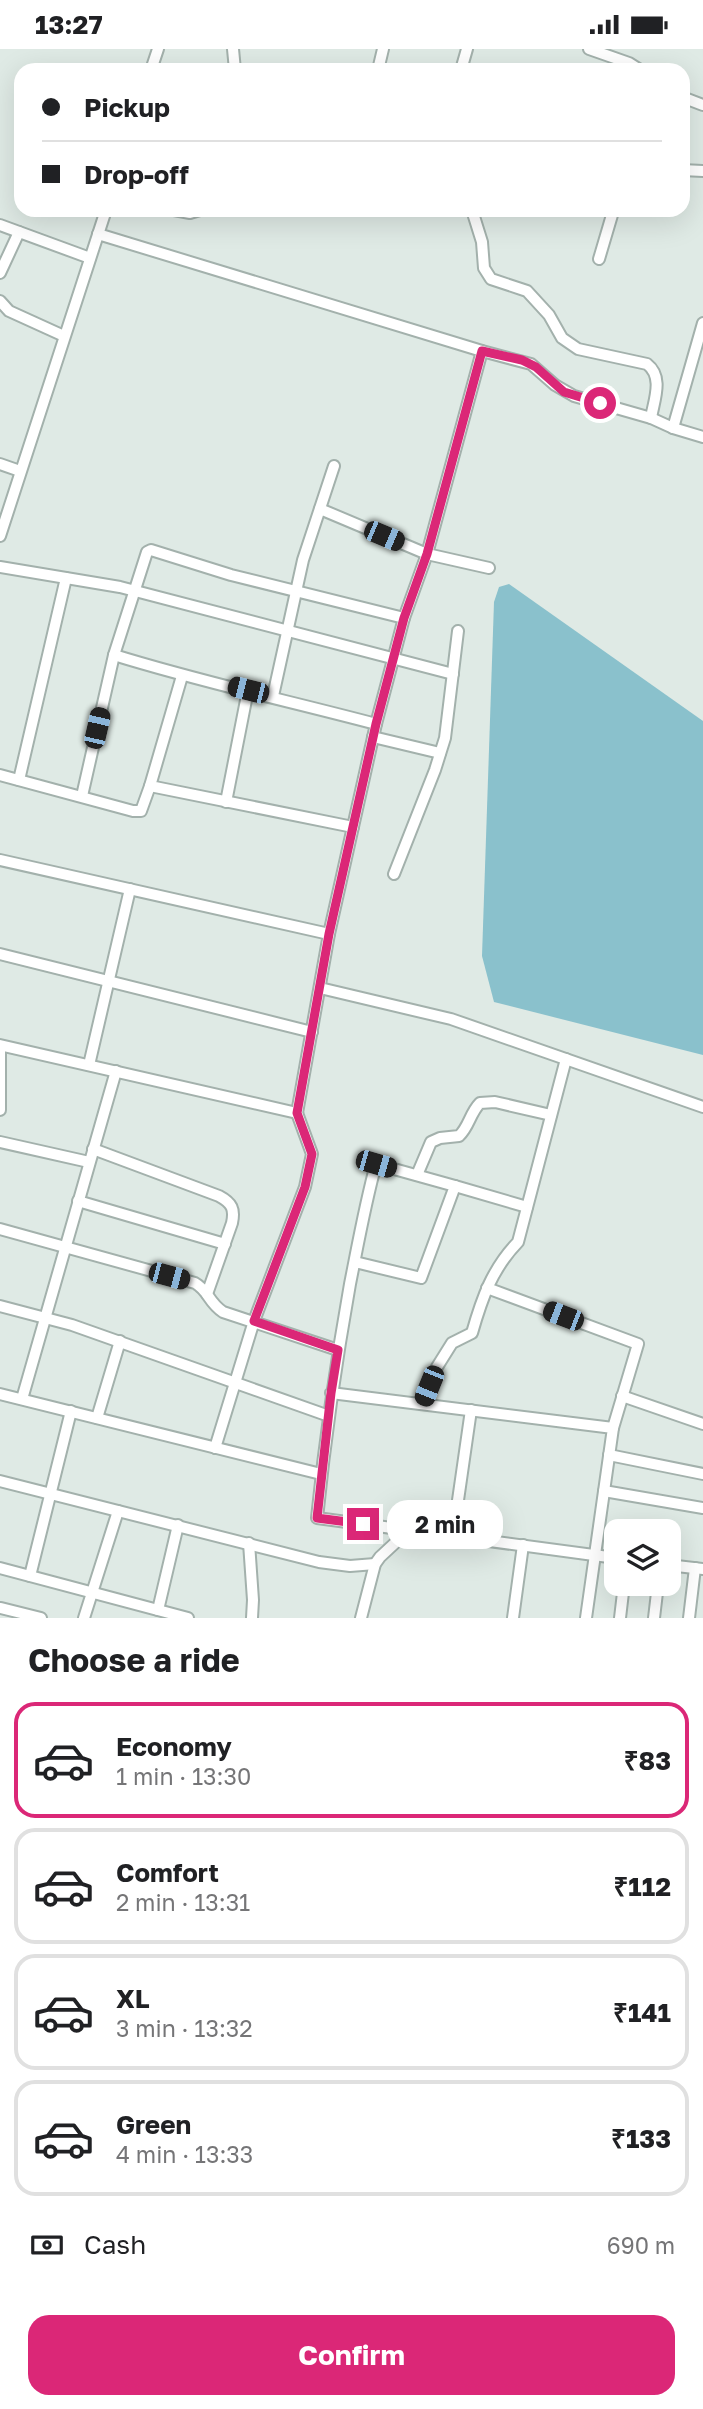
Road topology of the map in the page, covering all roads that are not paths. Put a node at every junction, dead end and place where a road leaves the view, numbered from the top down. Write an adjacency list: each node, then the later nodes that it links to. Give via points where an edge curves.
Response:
1 (589, 49): 2 (street)
2 (629, 63)
3 (104, 217): 8 (street)
4 (474, 217): 16 (street, via 484,268 491,279 527,291 562,338 578,349 653,369 657,381)
5 (611, 217): 10 (street)
6 (0, 225): 7 (street)
7 (19, 232): 9 (street); 11 (street)
8 (98, 234): 9 (street); 15 (street)
9 (90, 258): 14 (street)
10 (599, 259)
11 (0, 273)
12 (0, 301): 14 (street, via 9,311)
13 (703, 323): 17 (street)
14 (64, 336): 21 (street)
15 (482, 351): 16 (street, via 531,364 564,392); 24 (street)
16 (651, 418): 17 (street)
17 (673, 428): 18 (street)
18 (703, 437)
19 (0, 464): 21 (street)
20 (334, 466): 22 (street)
21 (20, 471): 23 (street)
22 (320, 509): 24 (street); 29 (street)
23 (0, 536)
24 (427, 554): 26 (street); 30 (street)
25 (0, 567): 27 (street)
26 (489, 568)
27 (66, 578): 28 (street); 43 (street)
28 (134, 591): 29 (street, via 143,559 151,549); 31 (street); 33 (street)
29 (296, 591): 30 (street); 31 (street)
30 (404, 618): 34 (street)
31 (289, 630): 34 (street); 38 (street)
32 (458, 631): 35 (street)
33 (114, 655): 36 (street); 45 (street)
34 (395, 660): 35 (street); 39 (street)
35 (453, 674): 41 (street)
36 (182, 676): 37 (street); 44 (street)
37 (248, 690): 38 (street); 46 (street)
38 (273, 696): 39 (street)
39 (376, 724): 40 (street)
40 (373, 737): 41 (street); 47 (street)
41 (440, 753): 49 (street)
42 (0, 775): 43 (street)
43 (19, 780): 45 (street)
44 (150, 786): 45 (street, via 141,811); 46 (street)
45 (82, 796)
46 (226, 802): 47 (street)
47 (352, 827): 51 (street)
48 (0, 860): 50 (street)
49 (394, 874)
50 (130, 889): 51 (street); 53 (street)
51 (329, 934): 54 (street)
52 (0, 954): 53 (street)
53 (108, 981): 55 (street); 58 (street)
54 (320, 988): 55 (street); 57 (street, via 451,1019)
55 (312, 1032): 62 (street)
56 (0, 1045): 58 (street); 61 (street)
57 (566, 1059): 60 (street); 63 (street)
58 (89, 1065): 59 (street)
59 (116, 1071): 62 (street); 65 (street)
60 (703, 1107)
61 (0, 1110)
62 (297, 1113): 79 (street, via 312,1154 305,1187)
63 (551, 1115): 67 (street, via 480,1103 459,1136 430,1142); 70 (street)
64 (0, 1142): 66 (street)
65 (93, 1149): 66 (street); 72 (street, via 228,1201 234,1214)
66 (89, 1162): 69 (street)
67 (417, 1175): 68 (street); 74 (street, via 376,1164)
68 (455, 1186): 70 (street); 74 (street, via 421,1278)
69 (78, 1201): 72 (street); 73 (street)
70 (527, 1207): 75 (street, via 518,1242 502,1259)
71 (0, 1229): 73 (street)
72 (225, 1244): 76 (street)
73 (65, 1247): 76 (street, via 195,1283); 78 (street)
74 (355, 1262): 81 (street)
75 (487, 1288): 85 (street, via 638,1345); 87 (street, via 472,1333 452,1343)
76 (207, 1294): 79 (street, via 223,1312)
77 (0, 1307): 78 (street)
78 (45, 1319): 80 (street); 86 (street)
79 (254, 1321): 81 (street); 82 (street)
80 (120, 1341): 82 (street); 91 (street)
81 (338, 1350): 83 (street)
82 (234, 1382): 90 (street); 94 (street)
83 (331, 1393): 87 (street); 90 (street)
84 (0, 1394): 86 (street)
85 (622, 1396): 92 (street); 93 (street)
86 (22, 1399): 89 (street)
87 (422, 1404): 88 (street)
88 (471, 1410): 93 (street); 105 (street)
89 (71, 1411): 91 (street); 100 (street)
90 (329, 1416): 97 (street)
91 (97, 1418): 94 (street)
92 (703, 1424)
93 (613, 1428): 95 (street)
94 (215, 1448): 97 (street)
95 (609, 1455): 96 (street); 99 (street)
96 (703, 1474)
97 (321, 1475): 104 (street, via 317,1518)
98 (0, 1481): 100 (street)
99 (604, 1491): 101 (street); 108 (street)
100 (51, 1494): 102 (street); 114 (street)
101 (703, 1508)
102 (118, 1511): 103 (street); 115 (street)
103 (178, 1525): 106 (street); 119 (street)
104 (410, 1530): 105 (street); 110 (street)
105 (453, 1535): 107 (street)
106 (250, 1543): 110 (street, via 334,1566); 123 (street)
107 (523, 1545): 108 (street); 125 (street)
108 (596, 1555): 109 (street); 126 (street)
109 (604, 1556)
110 (375, 1564): 124 (street)
111 (681, 1567): 113 (street)
112 (0, 1568): 114 (street)
113 (699, 1569): 129 (street)
114 (30, 1576): 115 (street)
115 (94, 1593): 119 (street); 121 (street)
116 (623, 1596): 127 (street)
117 (657, 1596): 128 (street)
118 (1, 1608): 120 (street)
119 (158, 1610): 122 (street)
120 (41, 1618)
121 (84, 1618)
122 (188, 1618)
123 (252, 1618)
124 (361, 1618)
125 (513, 1618)
126 (586, 1618)
127 (620, 1618)
128 (654, 1618)
129 (689, 1618)

